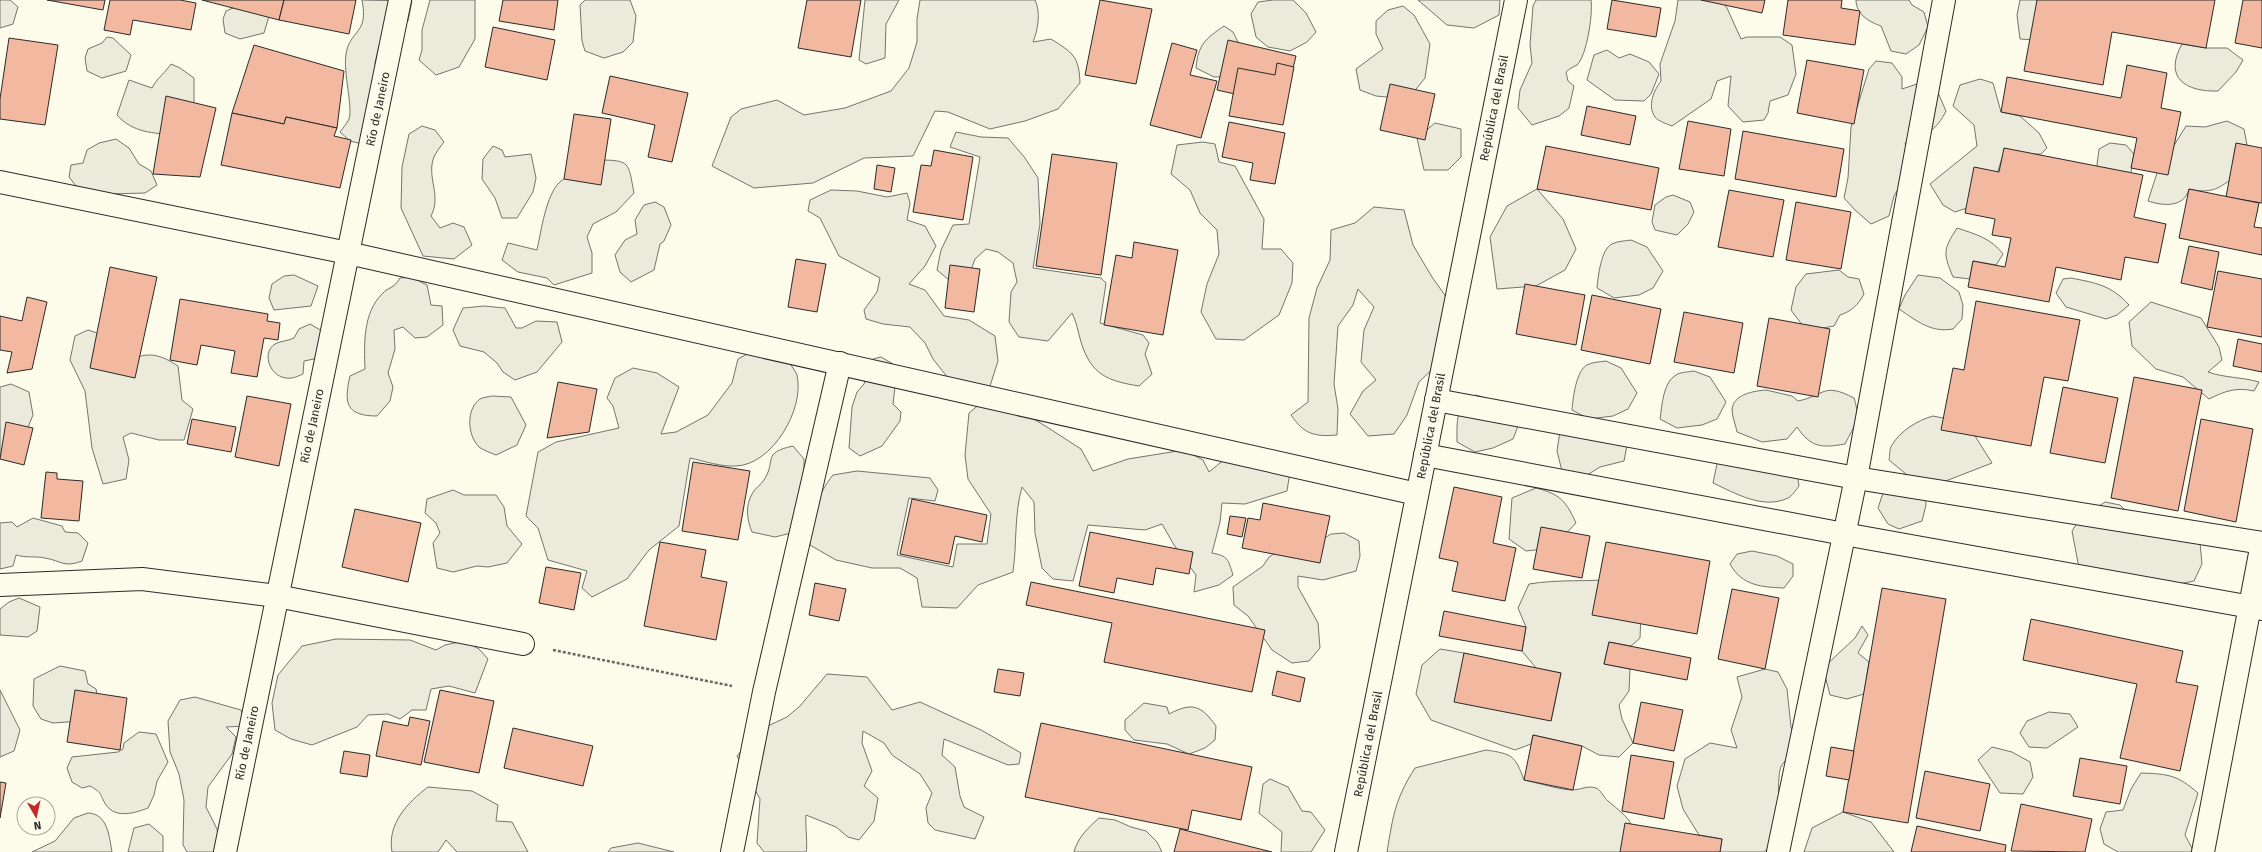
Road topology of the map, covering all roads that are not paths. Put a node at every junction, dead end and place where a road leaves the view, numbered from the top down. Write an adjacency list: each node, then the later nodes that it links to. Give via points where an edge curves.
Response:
1 (400, 0): 5 (street, Río de Janeiro)
2 (1516, 0): 7 (street, República del Brasil)
3 (1944, 0): 9 (street)
4 (0, 182): 5 (street)
5 (348, 253): 6 (street); 14 (street, Río de Janeiro)
6 (840, 363): 10 (street); 18 (street, via 764,692)
7 (1436, 400): 8 (street, República del Brasil); 9 (street)
8 (1425, 455): 10 (street, República del Brasil); 11 (street)
9 (1856, 478): 11 (street); 12 (street)
10 (1417, 494): 19 (street, República del Brasil)
11 (1844, 534): 15 (street); 20 (street)
12 (2262, 543): 15 (street)
13 (0, 585): 14 (street, via 142,579)
14 (278, 596): 16 (street); 17 (street, Río de Janeiro)
15 (2256, 608): 21 (street)
16 (523, 644)
17 (225, 852)
18 (732, 852)
19 (1346, 852)
20 (1778, 852)
21 (2203, 852)

